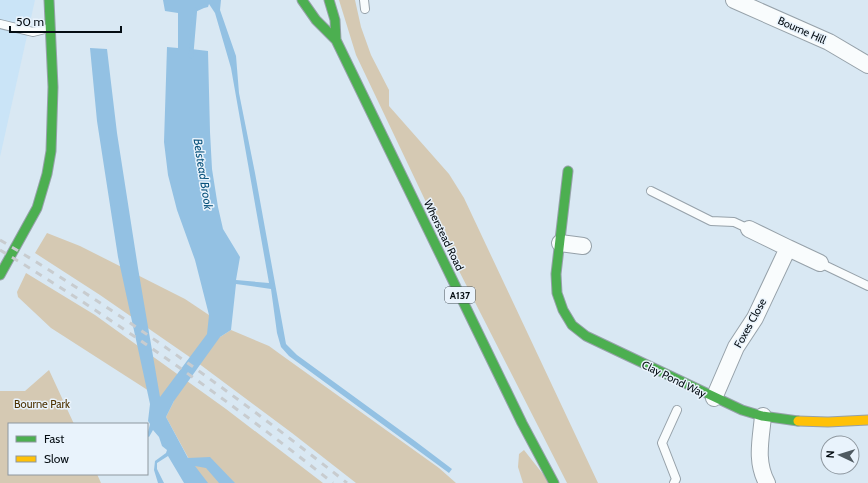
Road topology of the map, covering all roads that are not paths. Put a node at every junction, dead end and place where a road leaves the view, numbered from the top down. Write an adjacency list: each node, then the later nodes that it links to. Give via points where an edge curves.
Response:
1 (49, 0): 8 (street)
2 (302, 0): 9 (street, A137, via 316,20)
3 (329, 0): 9 (street, A137, via 335,20)
4 (364, 0): 6 (lane)
5 (734, 0): 10 (street, Bourne Hill, via 829,42)
6 (365, 9)
7 (0, 24): 8 (lane, via 33,32)
8 (49, 28): 18 (street, via 53,87 51,150 47,174 37,208)
9 (336, 40): 24 (street, Wherstead Road / A137, via 522,423)
10 (868, 64)
11 (568, 171): 14 (street, Clay Pond Way)
12 (651, 191): 13 (lane, via 711,221 734,222)
13 (749, 229): 16 (street)
14 (560, 243): 15 (street); 20 (street, Clay Pond Way, via 556,274 557,293 572,325 586,336)
15 (583, 246)
16 (788, 248): 17 (street); 20 (street, Foxes Close, via 755,318 736,347)
17 (820, 263): 19 (lane)
18 (0, 276)
19 (868, 286)
20 (714, 398): 22 (street, Clay Pond Way)
21 (677, 410): 25 (lane, via 662,443 676,479)
22 (763, 416): 23 (street, Clay Pond Way, via 806,421); 26 (street, via 759,454 762,473)
23 (868, 420)
24 (554, 483)
25 (674, 483)
26 (768, 483)

